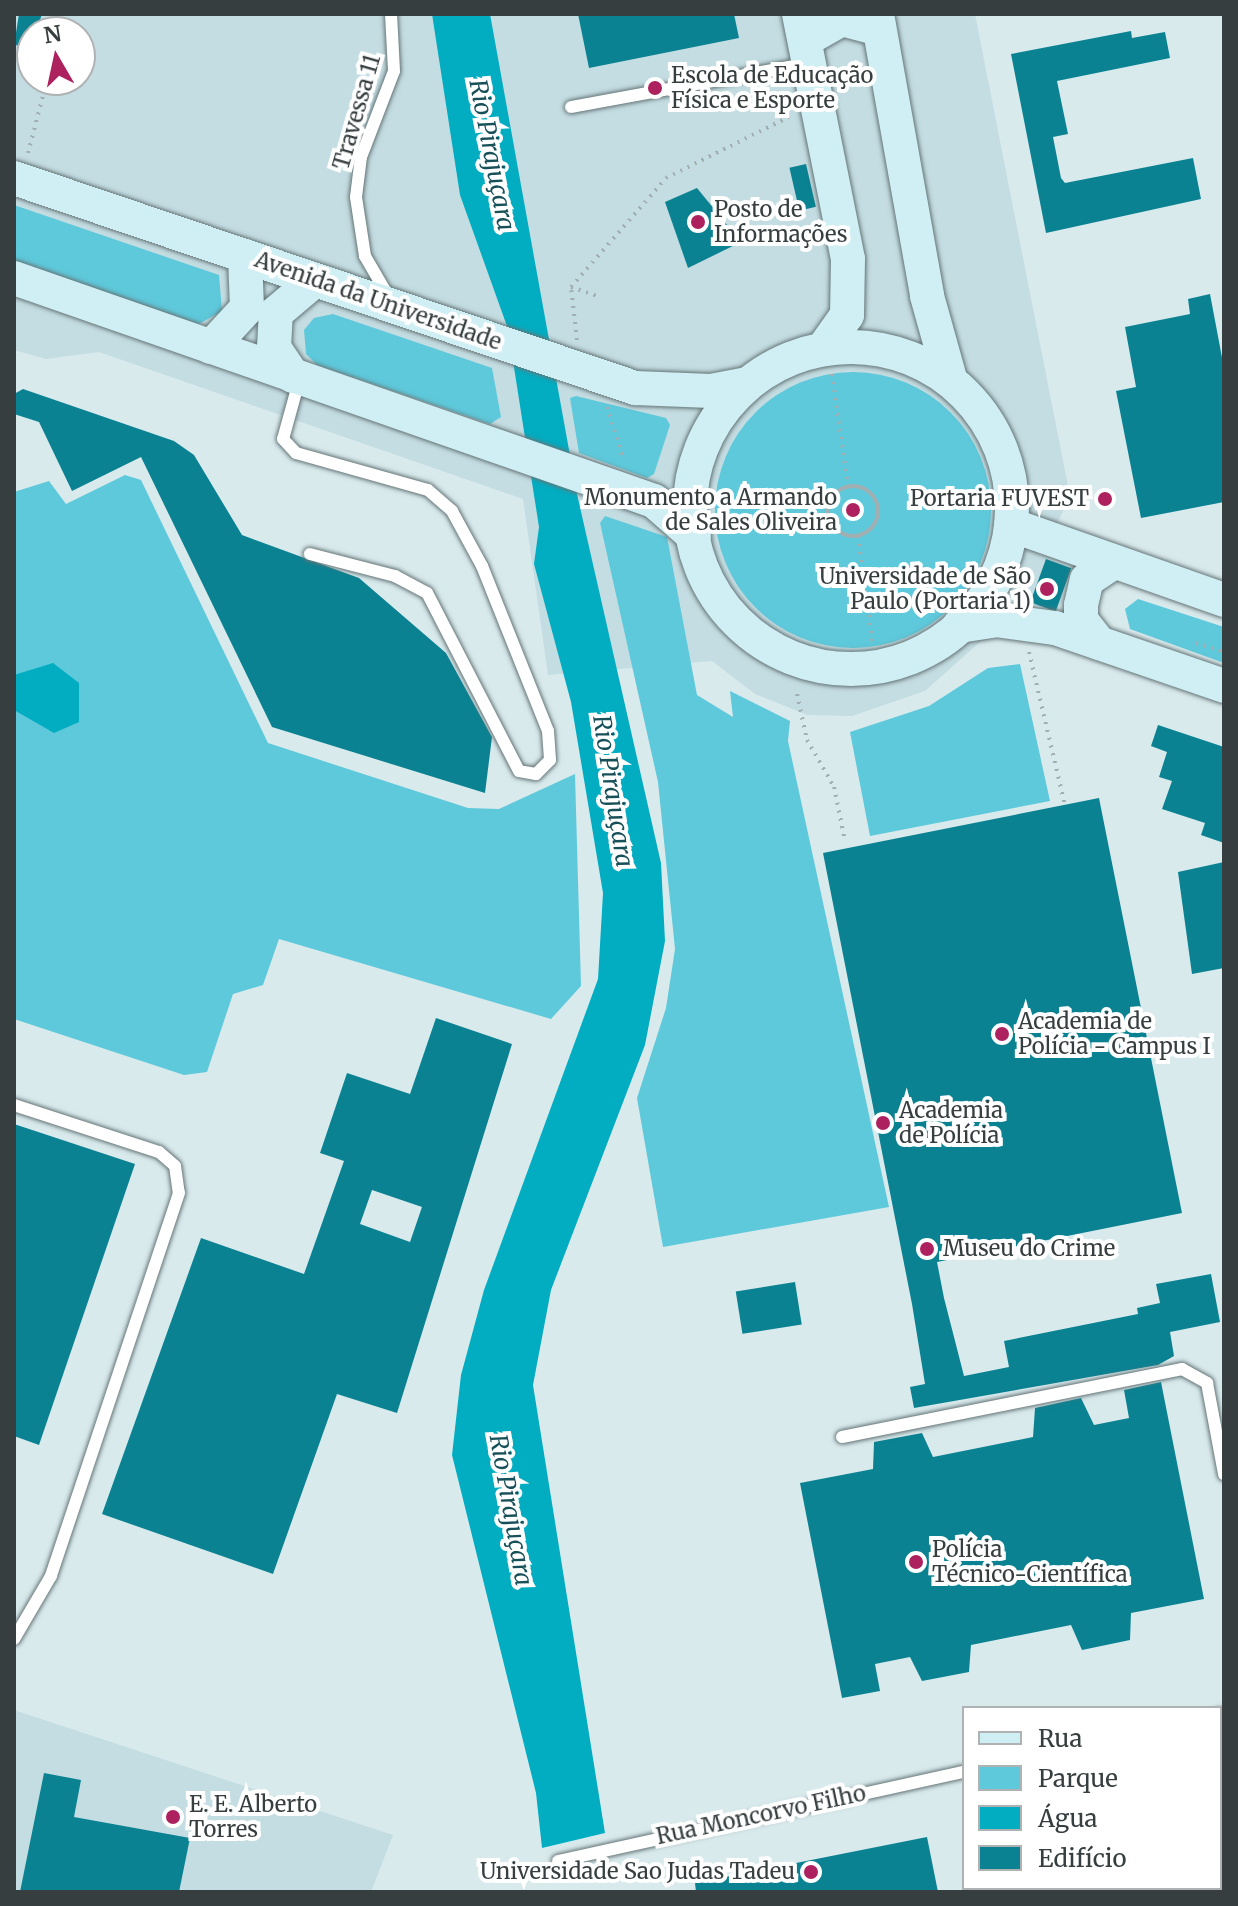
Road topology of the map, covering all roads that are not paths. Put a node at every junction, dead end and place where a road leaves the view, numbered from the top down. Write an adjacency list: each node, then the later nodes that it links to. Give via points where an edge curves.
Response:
1 (391, 14): 9 (lane, Travessa 11, via 394,71 361,157 356,197 365,256)
2 (878, 22): 3 (main road, via 842,19); 12 (main road, via 927,296)
3 (805, 39): 4 (lane); 11 (main road, via 850,278 847,315)
4 (571, 107)
5 (17, 180): 6 (main road, Avenida da Universidade)
6 (245, 256): 8 (main road, Avenida da Universidade); 10 (main road, via 247,308)
7 (14, 278): 10 (main road)
8 (315, 280): 9 (main road, Avenida da Universidade); 13 (main road, via 285,298 274,322 274,348)
9 (396, 307): 14 (main road, Avenida da Universidade, via 588,373 677,392)
10 (211, 347): 13 (main road)
11 (827, 361): 12 (main road, via 869,348); 14 (main road, via 780,361)
12 (949, 375): 15 (main road, via 1001,442)
13 (296, 377): 16 (main road, via 654,501); 17 (lane, via 283,439 296,453 428,490 452,511 482,566 548,731 550,760 536,774 519,771 427,593 395,576)
14 (746, 384): 16 (main road, via 698,467 690,499)
15 (1011, 525): 18 (main road); 20 (main road, via 994,581)
16 (694, 536): 20 (main road, via 709,593 724,615 765,649 819,667 862,669 906,659)
17 (310, 554)
18 (1114, 562): 19 (main road); 21 (main road, via 1087,580 1081,605 1081,620)
19 (1224, 600)
20 (959, 626): 21 (main road, via 1017,622)
21 (1099, 643): 22 (main road)
22 (1224, 686)
23 (14, 1105): 26 (lane, via 159,1152 175,1166 179,1193 51,1576)
24 (842, 1437): 25 (lane, via 1182,1369 1207,1383)
25 (1224, 1474)
26 (14, 1639)
27 (962, 1772): 28 (lane, Rua Moncorvo Filho)
28 (558, 1861)

